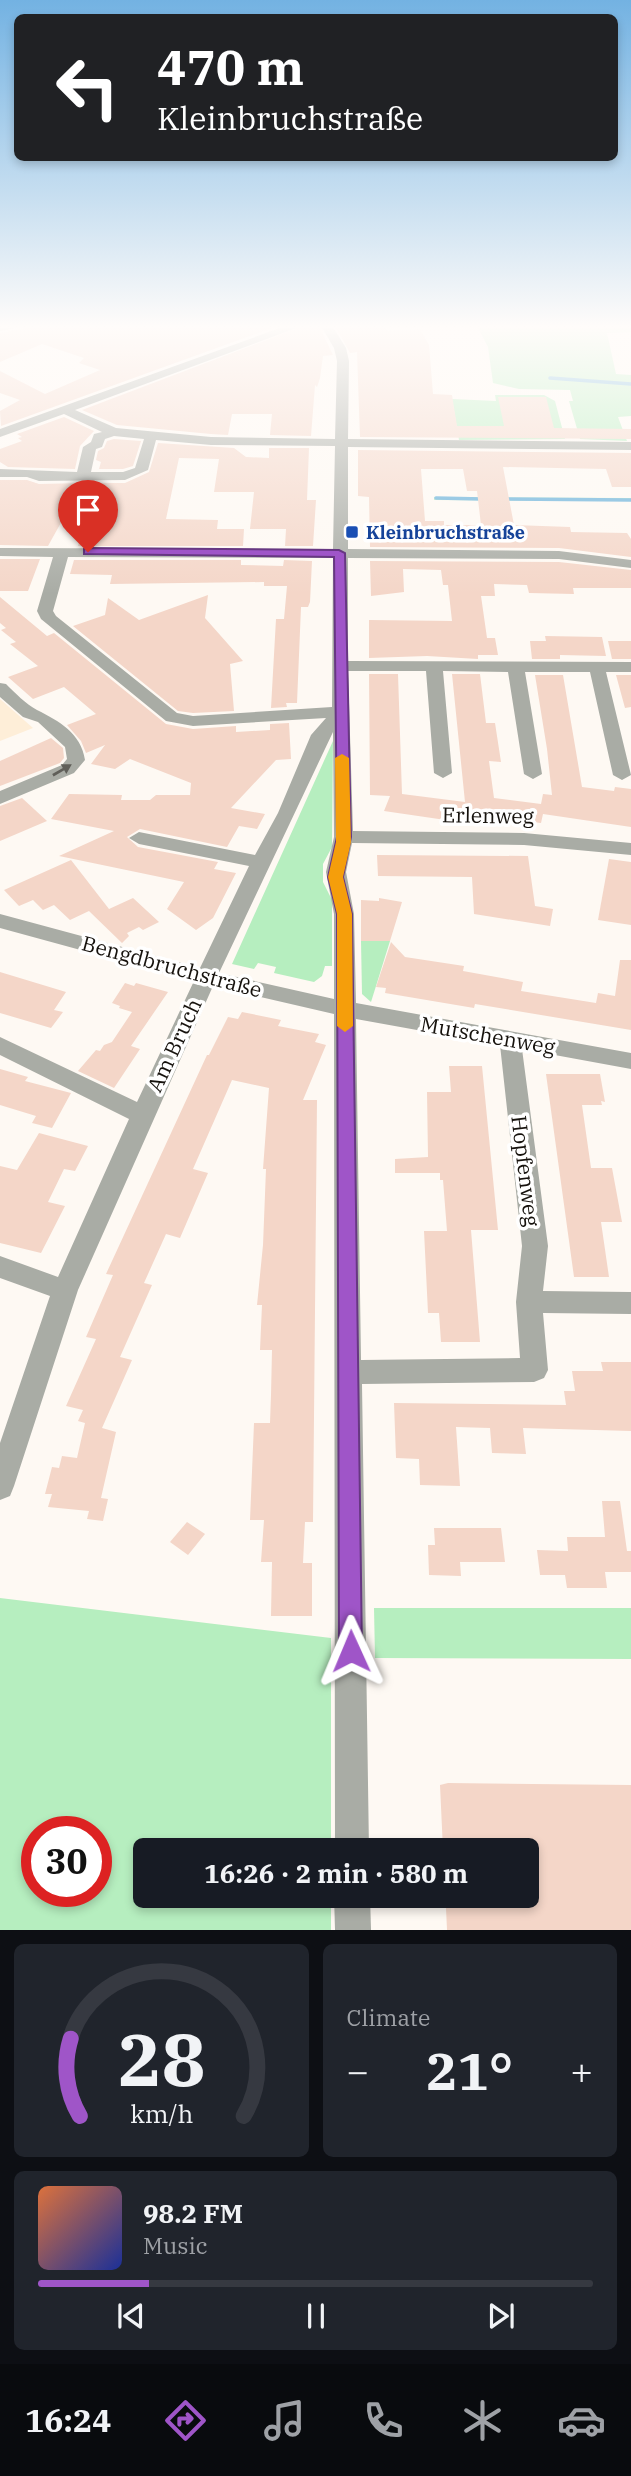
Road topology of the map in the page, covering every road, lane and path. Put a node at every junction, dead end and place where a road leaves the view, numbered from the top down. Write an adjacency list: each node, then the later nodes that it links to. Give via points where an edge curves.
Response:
1 (54, 414): 5 (street)
2 (74, 414): 4 (street)
3 (341, 414): 7 (street)
4 (113, 432): 6 (street); 10 (street, via 90,447)
5 (0, 433)
6 (151, 436): 7 (street); 10 (street, via 141,470 125,476)
7 (341, 444): 8 (street); 13 (street)
8 (631, 446)
9 (0, 473): 10 (street, via 32,467 39,477)
10 (83, 476)
11 (0, 552): 12 (street)
12 (62, 552): 13 (street); 21 (street, via 45,611 48,618 172,717 193,721)
13 (339, 553): 14 (street, via 559,555); 15 (street)
14 (631, 564)
15 (339, 666): 16 (street); 21 (street)
16 (434, 666): 17 (street); 22 (street)
17 (516, 667): 18 (street); 23 (street)
18 (597, 667): 19 (street); 24 (street)
19 (631, 667)
20 (0, 688): 25 (street, one-way to 20, via 68,769 76,760 74,745)
21 (341, 712): 26 (street); 29 (street, Am Bruch, via 320,734)
22 (443, 773)
23 (533, 774)
24 (622, 775)
25 (0, 798)
26 (344, 837): 28 (street, Erlenweg, via 541,838); 32 (street, via 336,877 344,914)
27 (139, 838): 29 (street)
28 (631, 849)
29 (261, 862): 31 (street, Am Bruch)
30 (0, 921): 31 (street, Bengdbruchstraße)
31 (205, 977): 32 (street, Bengdbruchstraße); 36 (street, Am Bruch)
32 (345, 1009): 33 (street, Mutschenweg); 41 (street)
33 (510, 1040): 35 (street, Mutschenweg); 39 (street, Hopfenweg, via 535,1246)
34 (0, 1045): 36 (street, Am Bruch)
35 (631, 1061)
36 (142, 1115): 38 (street, Am Bruch)
37 (0, 1267): 38 (street)
38 (65, 1290): 42 (street, Am Bruch)
39 (529, 1302): 40 (street); 41 (street, Hopfenweg, via 534,1370)
40 (631, 1303)
41 (346, 1372): 43 (street)
42 (0, 1486)
43 (352, 1838)
44 (352, 1908): 45 (street)
45 (353, 1930)

